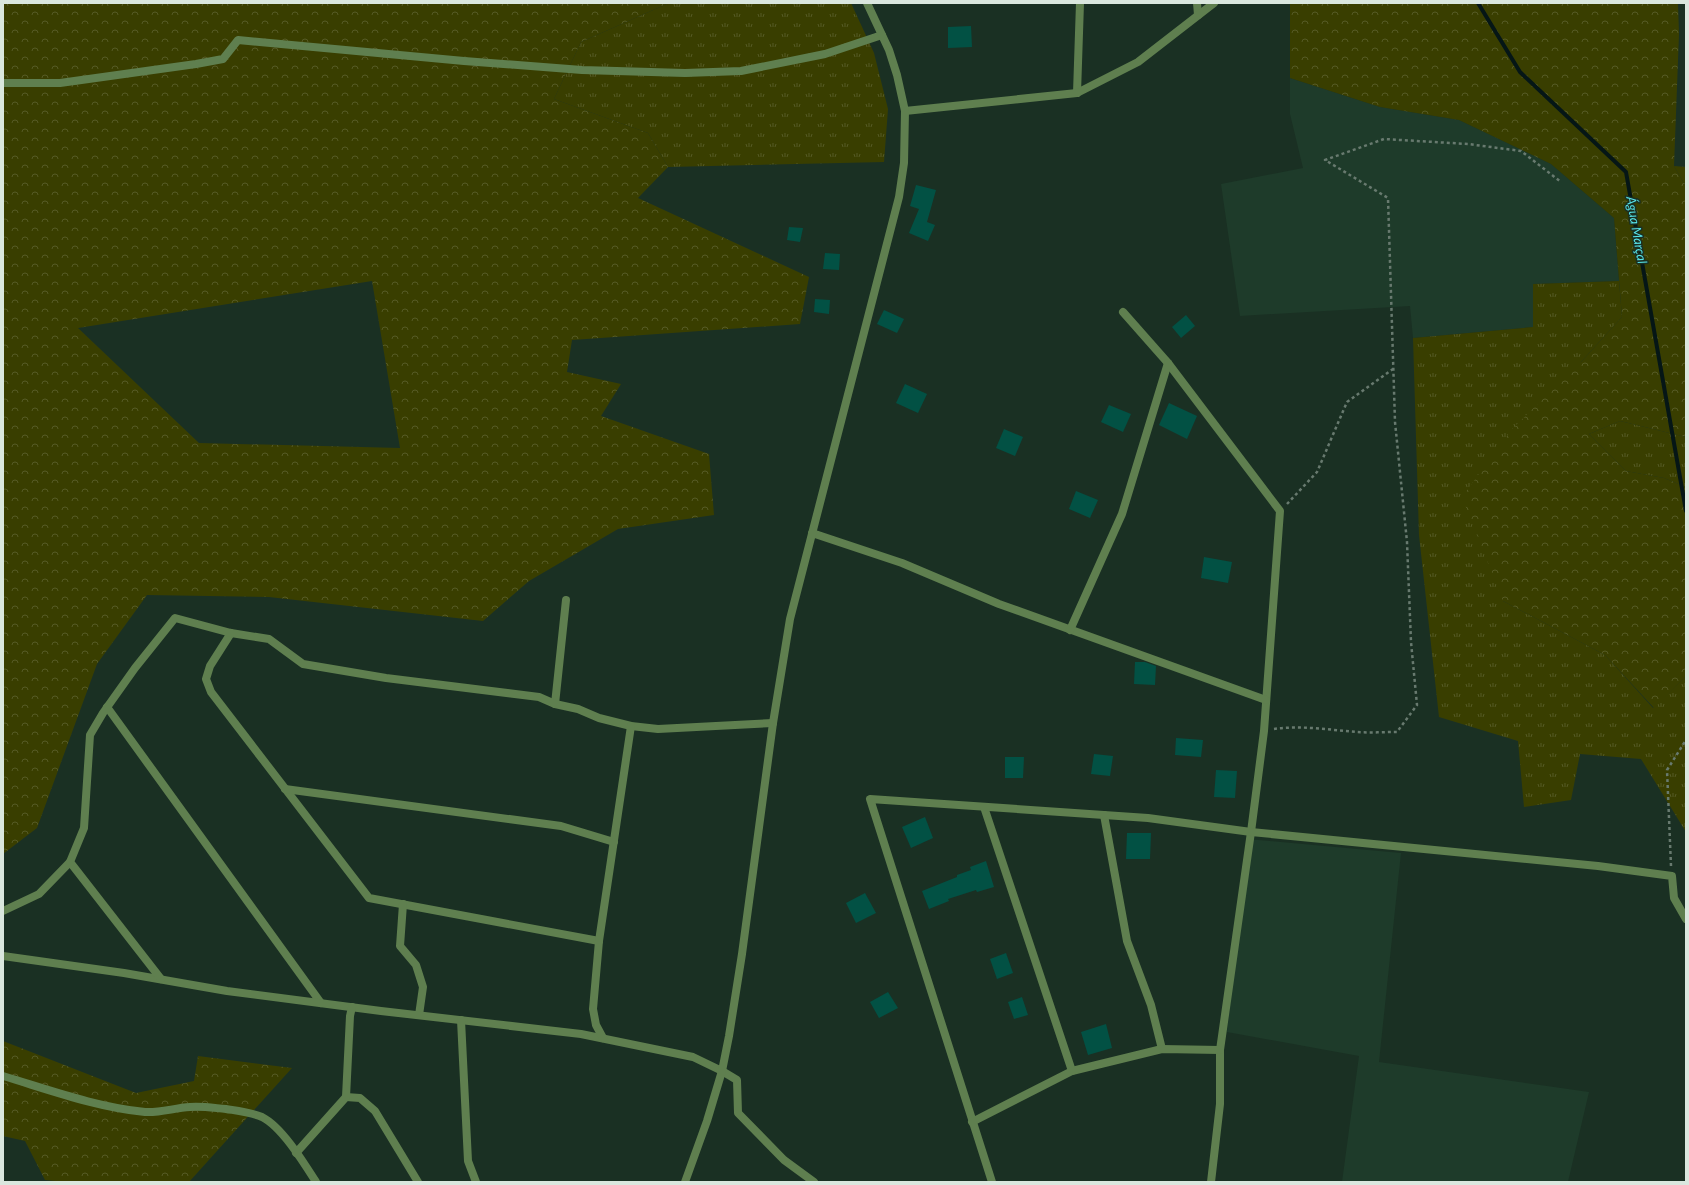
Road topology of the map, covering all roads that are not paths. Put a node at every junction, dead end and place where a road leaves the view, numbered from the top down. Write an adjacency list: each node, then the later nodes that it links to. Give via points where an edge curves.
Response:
1 (867, 3): 6 (street)
2 (1080, 3): 8 (street)
3 (1197, 3): 5 (street)
4 (1214, 3): 5 (street)
5 (1198, 15): 8 (street, via 1138,62)
6 (882, 35): 7 (street, via 825,54 741,71 685,73 582,70 238,40 224,59 60,83); 9 (street, via 897,76)
7 (3, 83)
8 (1077, 93): 9 (street)
9 (905, 111): 12 (street, via 904,163 898,197)
10 (1123, 312): 11 (street)
11 (1168, 363): 14 (street, via 1122,514); 16 (street, via 1280,512)
12 (812, 533): 14 (street, via 902,564); 19 (street, via 790,619)
13 (566, 600): 17 (street)
14 (1070, 630): 16 (street)
15 (231, 633): 17 (street, via 269,639 303,664 386,678 538,697); 18 (street, via 174,618); 21 (street, via 210,666 206,679 211,692)
16 (1266, 700): 24 (street)
17 (555, 704): 20 (street)
18 (107, 707): 26 (street, via 90,735 84,828); 33 (street)
19 (773, 723): 20 (street, via 658,729); 40 (street, via 742,954)
20 (631, 726): 25 (street)
21 (285, 789): 25 (street, via 561,826); 27 (street, via 369,898)
22 (984, 807): 23 (street); 41 (street); 44 (street, via 870,799)
23 (1104, 815): 24 (street, via 1148,818); 38 (street, via 1127,941 1150,1005)
24 (1252, 832): 29 (street, via 1598,866 1672,876 1674,898); 39 (street)
25 (614, 842): 30 (street)
26 (70, 862): 28 (street, via 39,894); 32 (street)
27 (403, 904): 30 (street); 35 (street, via 400,946 416,965 423,987)
28 (3, 911)
29 (1686, 919)
30 (599, 941): 37 (street, via 593,1009 596,1024)
31 (3, 956): 32 (street)
32 (161, 979): 33 (street)
33 (322, 1003): 34 (street)
34 (352, 1007): 35 (street); 43 (street)
35 (419, 1015): 36 (street)
36 (462, 1020): 37 (street); 48 (street, via 468,1161)
37 (603, 1038): 40 (street, via 694,1057)
38 (1162, 1049): 39 (street); 41 (street)
39 (1220, 1050): 52 (street, via 1220,1104)
40 (722, 1071): 49 (street); 50 (street, via 737,1080 738,1113 784,1160)
41 (1072, 1071): 44 (street)
42 (3, 1076): 45 (street, via 124,1109 163,1112 190,1107 209,1107 249,1112 276,1127)
43 (346, 1097): 45 (street); 47 (street, via 360,1098 375,1111)
44 (972, 1122): 51 (street)
45 (296, 1153): 46 (street)
46 (316, 1182)
47 (418, 1182)
48 (476, 1182)
49 (685, 1182)
50 (814, 1182)
51 (992, 1182)
52 (1211, 1182)

